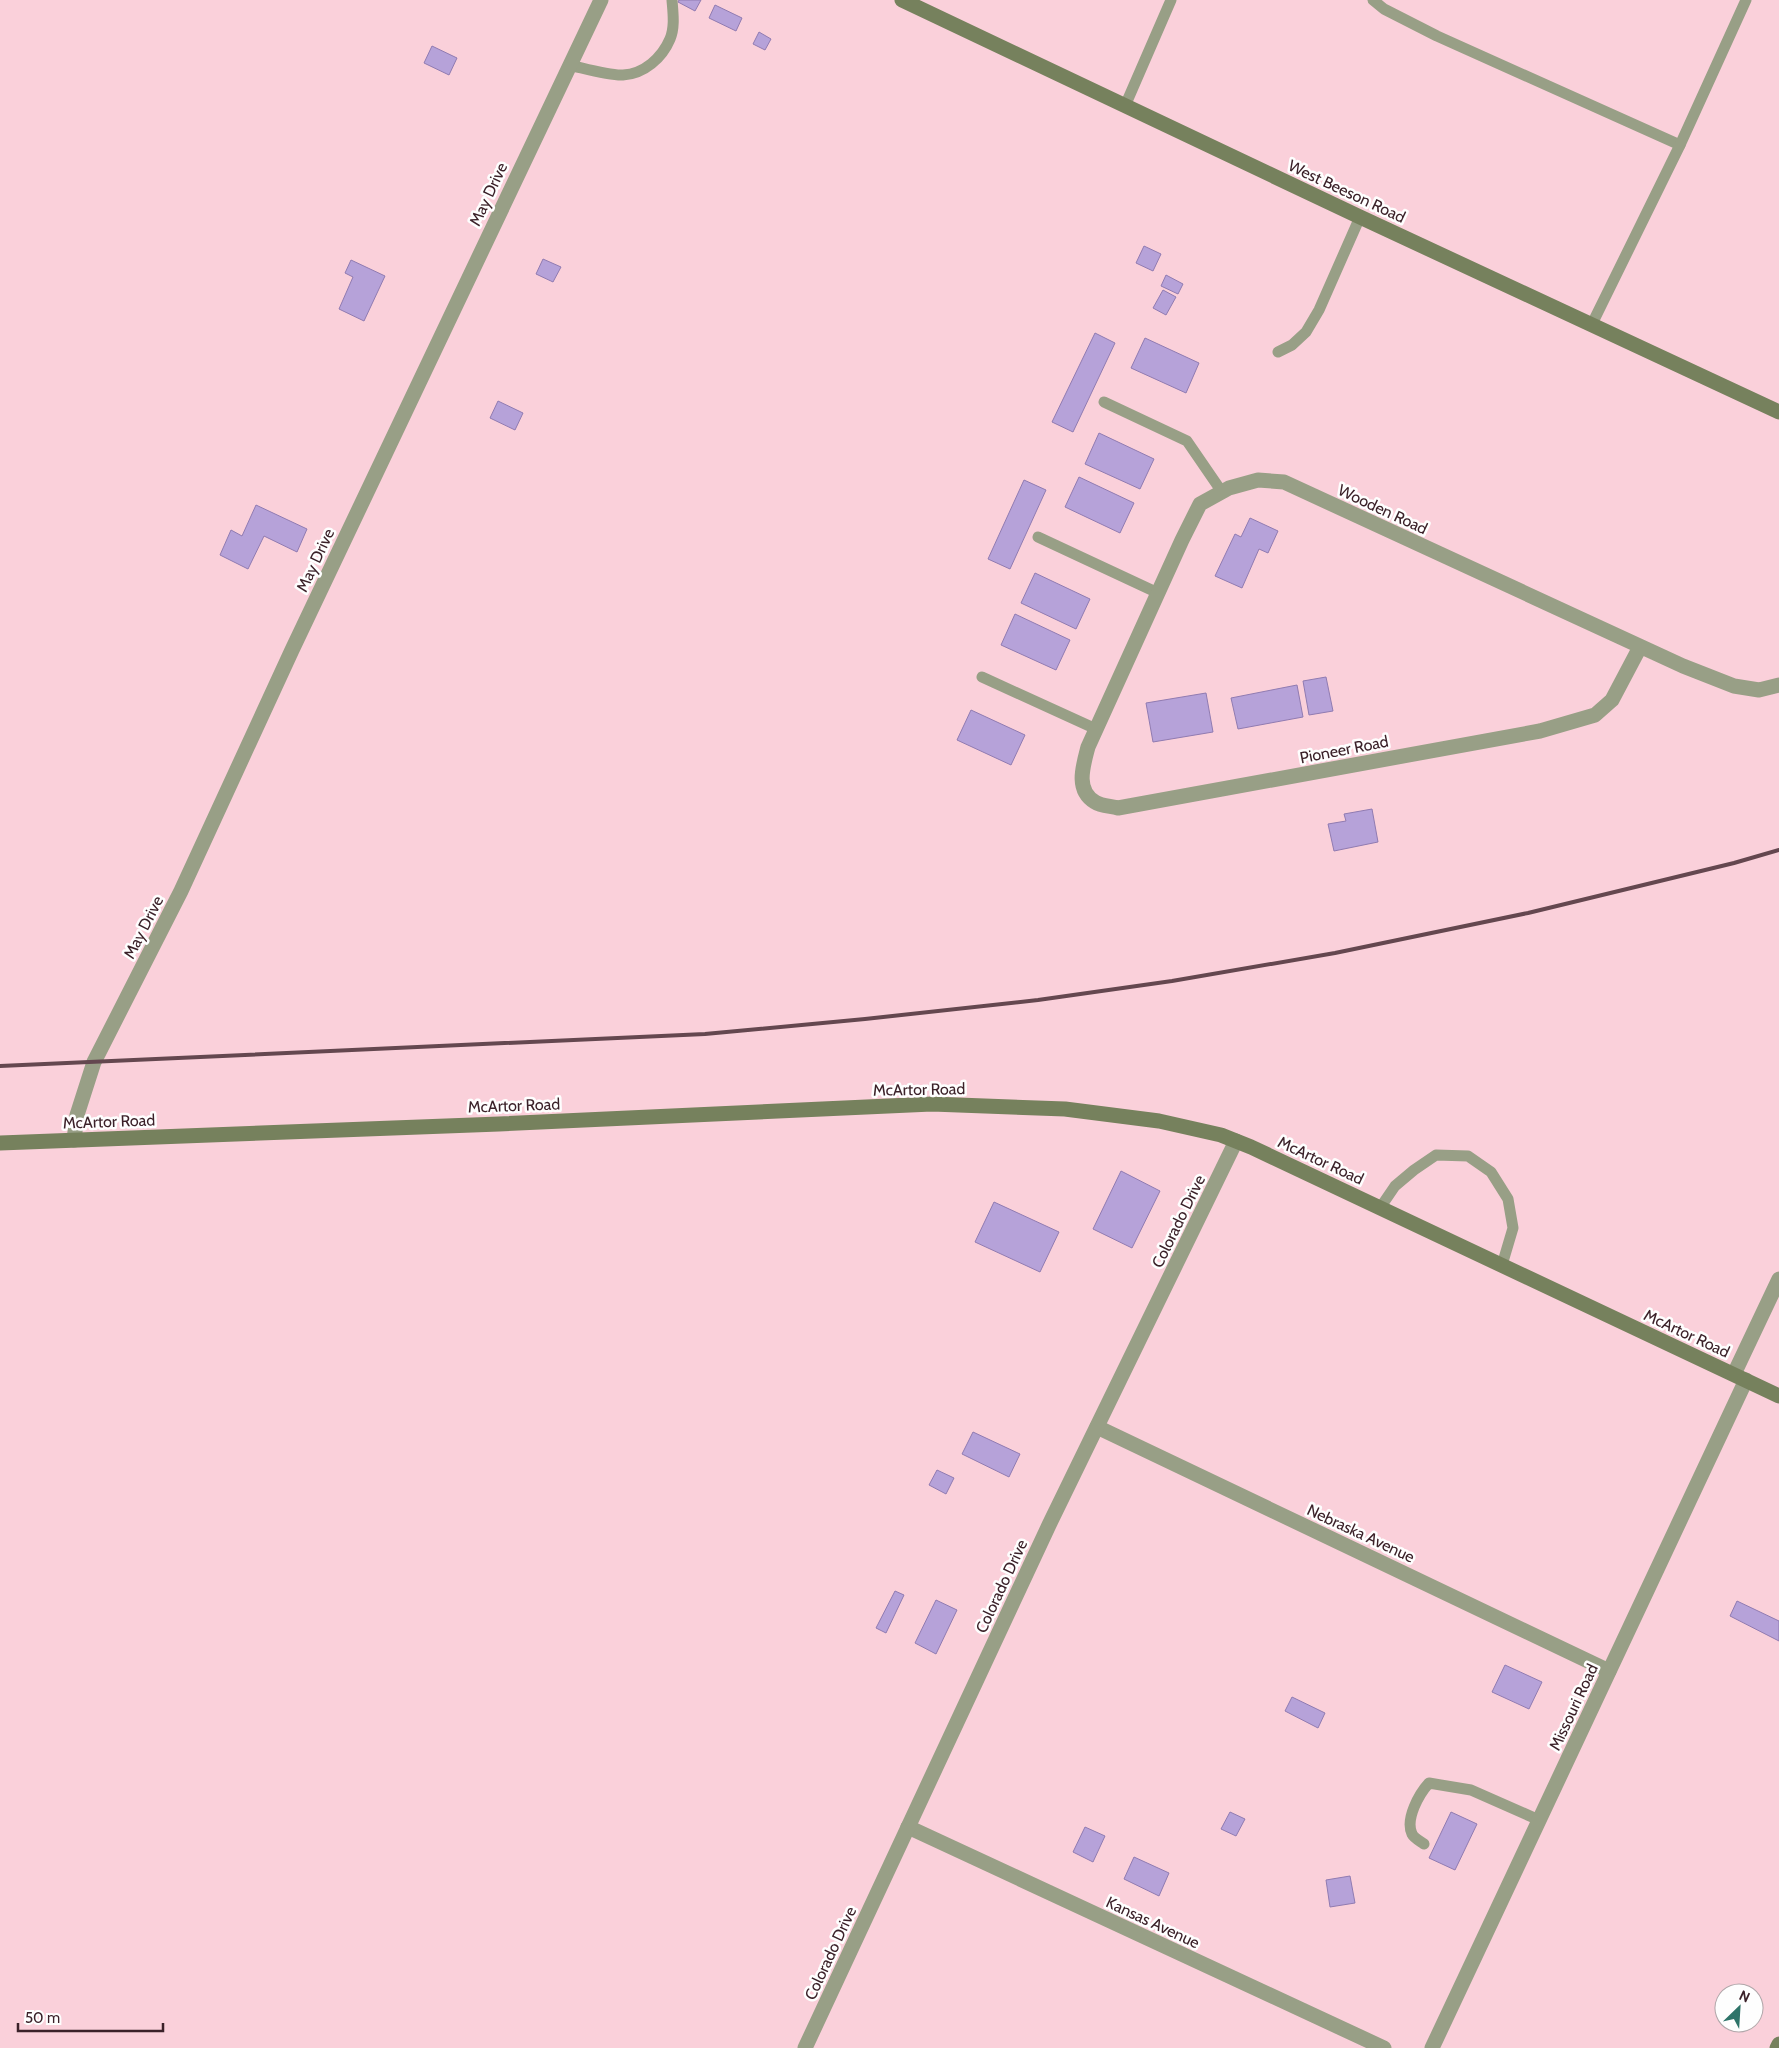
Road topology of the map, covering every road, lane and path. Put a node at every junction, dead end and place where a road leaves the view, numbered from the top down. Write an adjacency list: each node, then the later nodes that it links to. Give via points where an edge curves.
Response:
1 (601, 0): 7 (street, May Drive)
2 (672, 0): 7 (lane, via 674,19 670,38 652,64 636,73 621,76)
3 (902, 0): 8 (main road, West Beeson Road)
4 (1171, 0): 8 (lane)
5 (1373, 0): 9 (lane, via 1437,36)
6 (1746, 0): 9 (lane)
7 (569, 65): 22 (street, May Drive, via 181,891 94,1062 77,1115)
8 (1126, 106): 10 (main road, West Beeson Road)
9 (1680, 145): 11 (lane)
10 (1360, 217): 11 (main road, West Beeson Road); 12 (lane, via 1306,332 1292,346)
11 (1592, 324): 14 (main road, West Beeson Road)
12 (1278, 352)
13 (1104, 402): 15 (lane, via 1188,441)
14 (1779, 412)
15 (1222, 492): 17 (street, Wooden Road, via 1200,504); 18 (street, Wooden Road, via 1258,480 1284,482)
16 (1038, 538): 17 (lane)
17 (1158, 593): 21 (street, Wooden Road)
18 (1640, 647): 20 (street, Wooden Road, via 1734,686 1758,690); 21 (street, Pioneer Road, via 1612,700 1595,715 1540,731 1118,808 1096,803 1084,792 1082,771)
19 (982, 677): 21 (lane)
20 (1779, 685)
21 (1096, 729)
22 (74, 1140): 23 (main road, McArtor Road, via 932,1104 1065,1109 1159,1121); 24 (main road, McArtor Road)
23 (1236, 1141): 25 (main road, McArtor Road); 30 (street, Colorado Drive)
24 (0, 1143)
25 (1380, 1208): 26 (main road, McArtor Road); 26 (lane, via 1395,1186 1436,1155 1468,1156 1491,1172 1508,1199 1513,1228)
26 (1502, 1265): 28 (main road, McArtor Road)
27 (1779, 1279): 28 (street, Missouri Road)
28 (1740, 1377): 29 (main road, McArtor Road); 31 (street, Missouri Road)
29 (1779, 1396)
30 (1097, 1427): 31 (street, Nebraska Avenue); 33 (street, Colorado Drive)
31 (1609, 1671): 32 (street, Missouri Road)
32 (1539, 1820): 34 (lane, via 1471,1790 1430,1783 1422,1790 1409,1824 1413,1836); 38 (street, Missouri Road)
33 (908, 1827): 36 (street, Colorado Drive); 37 (street, Kansas Avenue)
34 (1424, 1844)
35 (1779, 2044): 39 (main road)
36 (805, 2048)
37 (1384, 2048)
38 (1432, 2048)
39 (1777, 2048)

